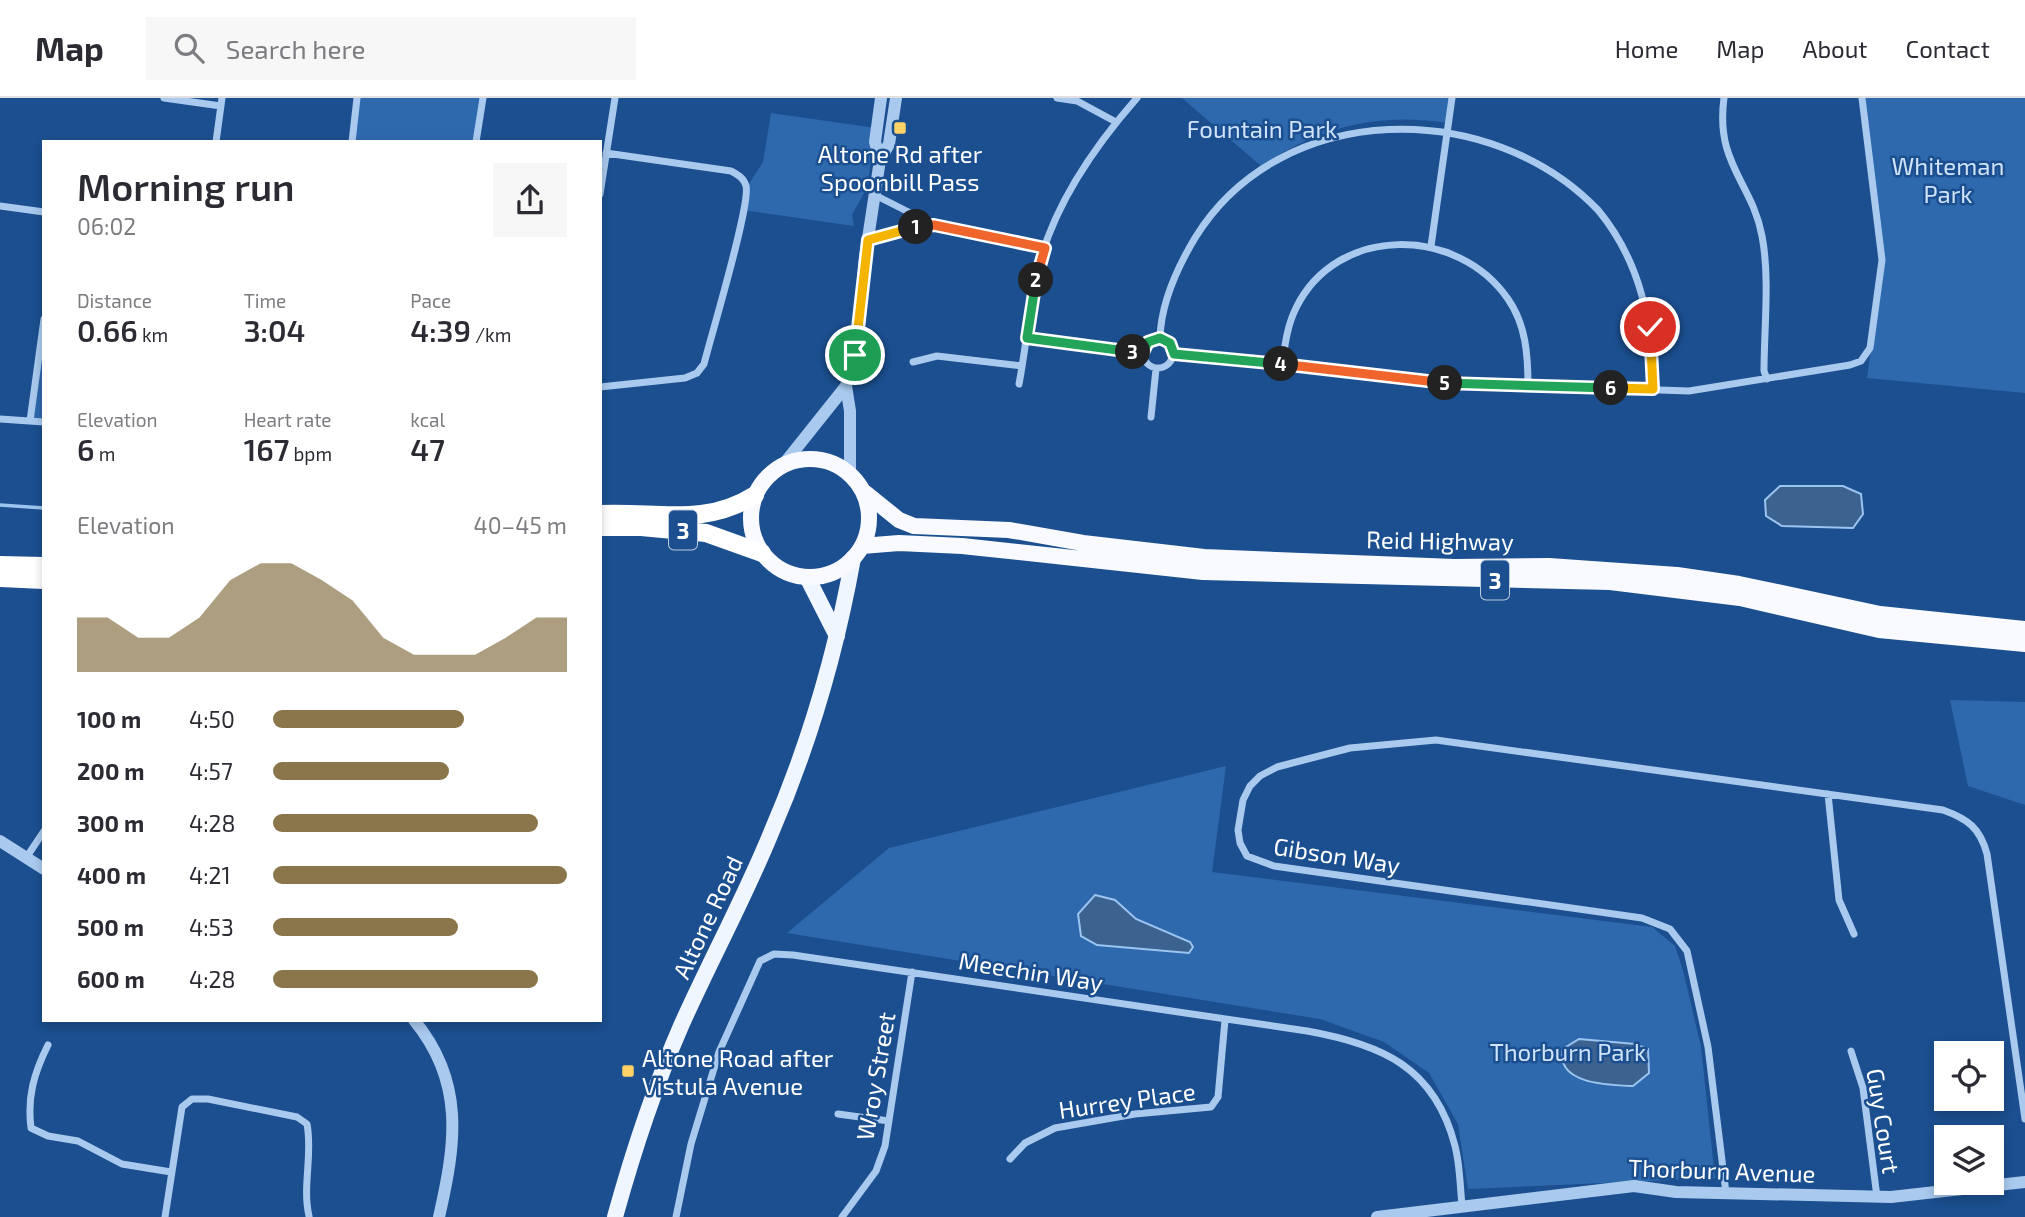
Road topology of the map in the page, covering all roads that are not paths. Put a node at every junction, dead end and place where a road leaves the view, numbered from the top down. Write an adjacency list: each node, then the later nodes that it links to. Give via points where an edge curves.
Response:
1 (164, 98): 12 (street)
2 (357, 98): 19 (street)
3 (483, 98): 20 (street)
4 (615, 98): 21 (street)
5 (881, 98): 22 (street, via 875,142)
6 (896, 98): 22 (street, via 888,144)
7 (1057, 98): 14 (street, via 1077,101)
8 (1137, 98): 14 (street)
9 (1452, 98): 15 (street)
10 (1724, 98): 40 (street, via 1726,149 1763,238)
11 (1862, 98): 40 (street, via 1882,260 1867,354 1850,365)
12 (222, 102): 18 (street)
13 (1437, 121): 15 (street)
14 (1116, 122): 30 (street, via 1073,185)
15 (1452, 124): 29 (street)
16 (1342, 127): 33 (street, via 1281,153 1223,200 1183,260 1161,320)
17 (1484, 132): 45 (street, via 1521,147 1555,170 1585,196 1614,233 1647,307)
18 (215, 140)
19 (352, 140)
20 (476, 140)
21 (606, 153): 23 (street); 44 (street, via 732,171 747,187 704,364 685,378)
22 (880, 160): 24 (street)
23 (602, 180)
24 (875, 195): 27 (street); 28 (street)
25 (0, 206): 26 (street)
26 (42, 212)
27 (934, 225): 28 (street, via 903,228); 30 (street)
28 (868, 240): 42 (street, via 858,339)
29 (1431, 246): 37 (street, via 1392,243 1334,264 1296,307); 43 (street, via 1476,266 1508,299 1526,344)
30 (1045, 248): 32 (street)
31 (42, 334): 48 (street)
32 (1027, 338): 34 (street); 38 (street)
33 (1160, 338): 34 (street, via 1148,342); 35 (street, via 1170,343)
34 (1143, 352): 39 (street, via 1146,363)
35 (1174, 354): 37 (street); 39 (street, via 1170,363)
36 (913, 362): 38 (street, via 937,356)
37 (1282, 365): 43 (street, via 1416,382)
38 (1022, 366): 41 (street)
39 (1156, 369): 46 (street)
40 (1767, 379): 45 (street, via 1703,390)
41 (1019, 384)
42 (846, 386): 50 (street); 51 (street)
43 (1528, 386): 45 (street)
44 (602, 387)
45 (1653, 389)
46 (1151, 417)
47 (0, 419): 48 (street)
48 (30, 421): 49 (street)
49 (42, 422)
50 (783, 465): 51 (highway, via 813,459 833,463); 53 (highway, via 766,477)
51 (850, 475): 52 (highway)
52 (863, 491): 56 (highway, via 869,521); 63 (highway, Reid Highway / 3, via 899,520 915,526 1009,530 1204,557 1549,566 1677,575 1880,614)
53 (755, 495): 54 (highway, 3, via 704,516); 57 (highway, via 751,525)
54 (602, 514)
55 (602, 527): 57 (highway, 3, via 706,533)
56 (857, 552): 60 (highway, via 837,571); 64 (main road, Altone Road); 65 (highway, Reid Highway / 3, via 899,543 1203,572 1610,582 1740,598 1878,630)
57 (762, 553): 60 (highway, via 786,572)
58 (0, 565): 59 (highway)
59 (42, 566)
60 (807, 577): 64 (main road)
61 (0, 578): 62 (highway)
62 (42, 580)
63 (2025, 629)
64 (837, 636): 90 (main road, Altone Road, via 770,837 685,1017)
65 (2025, 644)
66 (1828, 794): 71 (street, via 1839,900); 77 (street, Gibson Way, via 1943,810 1977,828 1987,854); 84 (street, Gibson Way, via 1436,740 1350,748 1277,767 1260,776 1243,800 1240,843 1247,856 1274,866 1642,918 1680,937 1708,1047)
67 (42, 834): 69 (street)
68 (0, 841): 69 (street)
69 (26, 858): 70 (street)
70 (42, 868)
71 (1854, 934)
72 (912, 972): 73 (street, Meechin Way); 80 (street, Wroy Street); 91 (street, Meechin Way, via 793,955 774,954 760,961 719,1052 691,1144)
73 (1225, 1020): 81 (street, Hurrey Place, via 1218,1097 1212,1107 1055,1128 1025,1143); 86 (street, Meechin Way, via 1361,1043 1387,1053 1412,1071 1427,1086 1449,1128)
74 (415, 1022): 89 (street, via 444,1064 454,1113)
75 (48, 1045): 82 (street, via 34,1072 31,1128 78,1142 122,1164)
76 (1852, 1051): 85 (street, Guy Court, via 1863,1088)
77 (2023, 1086): 79 (street)
78 (838, 1114): 80 (street)
79 (2025, 1119)
80 (889, 1121): 92 (street, Wroy Street, via 876,1171)
81 (1010, 1159)
82 (171, 1172): 87 (street, via 182,1107 192,1099 298,1117 307,1124 309,1137 305,1200); 88 (street)
83 (2025, 1182): 85 (street, Thorburn Avenue, via 1917,1197)
84 (1726, 1193): 85 (street, Thorburn Avenue); 86 (street, Thorburn Avenue, via 1634,1186)
85 (1877, 1196)
86 (1462, 1205): 93 (street, Thorburn Avenue)
87 (309, 1216)
88 (165, 1217)
89 (439, 1217)
90 (615, 1217)
91 (676, 1217)
92 (842, 1217)
93 (1377, 1217)

